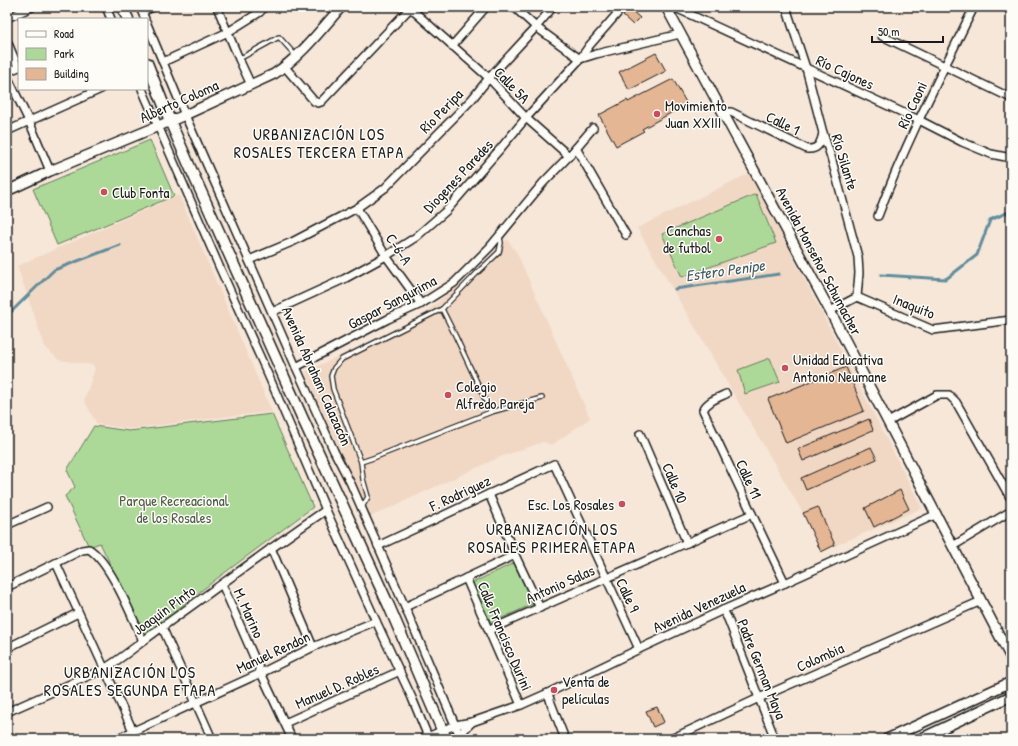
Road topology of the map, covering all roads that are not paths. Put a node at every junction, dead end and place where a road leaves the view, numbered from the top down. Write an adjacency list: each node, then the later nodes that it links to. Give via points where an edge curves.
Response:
1 (32, 7): 17 (street)
2 (106, 7): 18 (street)
3 (122, 7): 19 (main road)
4 (153, 7): 16 (street)
5 (217, 7): 22 (street)
6 (264, 7): 22 (street)
7 (341, 7): 27 (street, Alberto Coloma)
8 (410, 7): 26 (street, Calle 5A); 34 (street, via 321,102 314,101)
9 (486, 7): 26 (street)
10 (514, 7): 21 (street)
11 (553, 7): 21 (street, Río Peripa)
12 (624, 7): 29 (street, Diogenes Paredes)
13 (667, 7): 23 (street, Avenida Monseñor Schumacher); 36 (street, Río Cajones, via 678,9)
14 (786, 7): 36 (street, Río Silante)
15 (974, 7): 35 (street, Río Caoni)
16 (142, 13)
17 (7, 18)
18 (111, 18)
19 (128, 18)
20 (148, 26): 30 (street, Avenida Abraham Calazacón)
21 (536, 27): 29 (street); 39 (street, Río Peripa)
22 (228, 32): 28 (street); 30 (street)
23 (680, 34): 29 (street); 44 (street, Avenida Monseñor Schumacher)
24 (882, 36): 35 (street)
25 (7, 41): 31 (street)
26 (452, 46): 39 (street, Calle 5A)
27 (297, 56): 28 (lane, via 279,37); 34 (street, Alberto Coloma)
28 (239, 58): 40 (street)
29 (580, 59): 46 (street, Diogenes Paredes)
30 (163, 62): 45 (street, Avenida Abraham Calazacón)
31 (18, 65)
32 (148, 66): 49 (main road, Avenida Abraham Calazacón)
33 (18, 67): 37 (street)
34 (285, 67): 40 (street, Alberto Coloma)
35 (945, 67): 43 (street); 47 (street, Río Caoni)
36 (806, 68): 47 (street, Río Cajones); 53 (street, Río Silante)
37 (7, 72)
38 (7, 76): 48 (street)
39 (489, 78): 46 (street, Calle 5A); 59 (street, Río Peripa, via 472,99 385,188)
40 (251, 85): 45 (street, Alberto Coloma)
41 (99, 90): 48 (street)
42 (142, 90): 50 (street)
43 (1011, 98)
44 (723, 114): 53 (street, Calle 1, via 731,112 807,149 813,150 818,146); 68 (street, Avenida Monseñor Schumacher)
45 (185, 115): 49 (street, Alberto Coloma); 64 (street, Avenida Abraham Calazacón)
46 (526, 118): 55 (street, Calle 5A); 63 (street, Diogenes Paredes, via 447,210 416,237)
47 (919, 120): 56 (street, Río Cajones, via 991,154); 60 (street, Río Caoni)
48 (30, 121): 52 (street); 57 (street)
49 (170, 121): 50 (street, Alberto Coloma); 126 (main road, Avenida Abraham Calazacón, via 389,606)
50 (158, 126): 57 (street, Alberto Coloma); 83 (street)
51 (594, 128): 54 (street)
52 (7, 130)
53 (823, 132): 65 (street, Río Silante, via 858,257 860,272)
54 (576, 148): 55 (street); 61 (street)
55 (569, 156): 62 (street, Gaspar Sangurima)
56 (1011, 158)
57 (50, 171): 58 (street, Alberto Coloma)
58 (7, 191)
59 (357, 208): 63 (street, C-6-A); 64 (street, Río Peripa, via 292,242)
60 (878, 216)
61 (626, 235)
62 (499, 236): 66 (street, Gaspar Sangurima, via 454,283); 67 (lane, via 499,252)
63 (386, 256): 66 (street, C-6-A); 69 (street, Diogenes Paredes, via 344,279)
64 (249, 260): 69 (street, Avenida Abraham Calazacón)
65 (857, 297): 68 (street); 70 (street, Inaquito, via 933,330)
66 (421, 304): 71 (street, Gaspar Sangurima)
67 (442, 310): 74 (lane); 77 (lane, via 342,359 334,368 333,389)
68 (830, 311): 75 (street, Avenida Monseñor Schumacher)
69 (272, 312): 71 (street, Avenida Abraham Calazacón)
70 (1011, 320)
71 (296, 367): 82 (street, Avenida Abraham Calazacón)
72 (726, 394): 85 (street, Calle 11, via 713,400 703,410)
73 (542, 398): 74 (lane)
74 (491, 412): 77 (lane)
75 (888, 422): 80 (street, via 938,395 949,395 956,402); 86 (street, Avenida Monseñor Schumacher)
76 (640, 434): 88 (street, Calle 10)
77 (361, 462): 82 (lane, via 368,497)
78 (554, 464): 79 (street, F. Rodriguez); 95 (street, Calle 9)
79 (489, 494): 89 (street, F. Rodriguez); 92 (street)
80 (1011, 499)
81 (46, 507): 87 (street)
82 (361, 508): 89 (street, Avenida Abraham Calazacón)
83 (326, 510): 91 (street, Joaquin Pinto); 104 (street)
84 (1011, 511): 90 (street)
85 (752, 514): 88 (street, Antonio Salas); 96 (street, Calle 11)
86 (937, 514): 90 (street, Avenida Monseñor Schumacher); 96 (street, Avenida Venezuela)
87 (7, 525)
88 (686, 543): 95 (street, Antonio Salas)
89 (378, 546): 100 (street, Avenida Abraham Calazacón)
90 (953, 546): 99 (street, Avenida Monseñor Schumacher)
91 (270, 548): 97 (street, Joaquin Pinto); 108 (street)
92 (515, 555): 94 (street); 101 (street)
93 (56, 563): 98 (street); 103 (street); 107 (street, via 82,550 93,552 115,581)
94 (466, 578): 100 (street); 106 (street, Calle Francisco Durini)
95 (606, 578): 101 (street, Antonio Salas); 110 (street, Calle 9)
96 (785, 583): 102 (street, Avenida Venezuela)
97 (222, 584): 105 (street, Joaquin Pinto); 114 (street, M. Marino)
98 (7, 587)
99 (981, 601): 111 (street, Avenida Monseñor Schumacher); 118 (street, Colombia)
100 (405, 607): 124 (street, Avenida Abraham Calazacón)
101 (540, 608): 106 (street, Antonio Salas)
102 (723, 610): 110 (street, Avenida Venezuela); 118 (street, Padre German Maya)
103 (78, 613): 109 (street); 112 (street)
104 (376, 621): 108 (street, Manuel Rendon); 113 (street)
105 (162, 626): 107 (street, Joaquin Pinto); 119 (street)
106 (489, 630): 120 (street, Calle Francisco Durini)
107 (144, 641): 112 (street, Joaquin Pinto)
108 (313, 647): 114 (street, Manuel Rendon)
109 (7, 648)
110 (639, 649): 116 (street, Avenida Venezuela)
111 (1011, 658)
112 (104, 669): 121 (street, Joaquin Pinto); 125 (street)
113 (400, 671): 123 (street, Manuel D. Robles); 128 (street)
114 (261, 673): 119 (street, Manuel Rendon); 123 (street, M. Marino)
115 (1011, 682): 136 (street)
116 (548, 693): 120 (street, Avenida Venezuela); 133 (street)
117 (1011, 696): 137 (street)
118 (759, 698): 134 (street, Colombia); 135 (street, Padre German Maya)
119 (196, 703): 125 (street, Manuel Rendon); 130 (street)
120 (521, 705): 122 (street, Avenida Venezuela)
121 (7, 712)
122 (472, 722): 124 (street, Avenida Venezuela); 127 (street, Avenida Venezuela)
123 (285, 723): 131 (street, M. Marino)
124 (455, 725): 126 (street, Avenida Venezuela); 127 (street, Avenida Abraham Calazacón)
125 (133, 731): 129 (street, Manuel Rendon)
126 (444, 735): 128 (street, Avenida Venezuela)
127 (460, 737): 132 (street, Avenida Venezuela)
128 (427, 738)
129 (116, 739)
130 (212, 739)
131 (292, 739)
132 (451, 739)
133 (565, 739)
134 (670, 739)
135 (775, 739)
136 (887, 739)
137 (920, 739)

